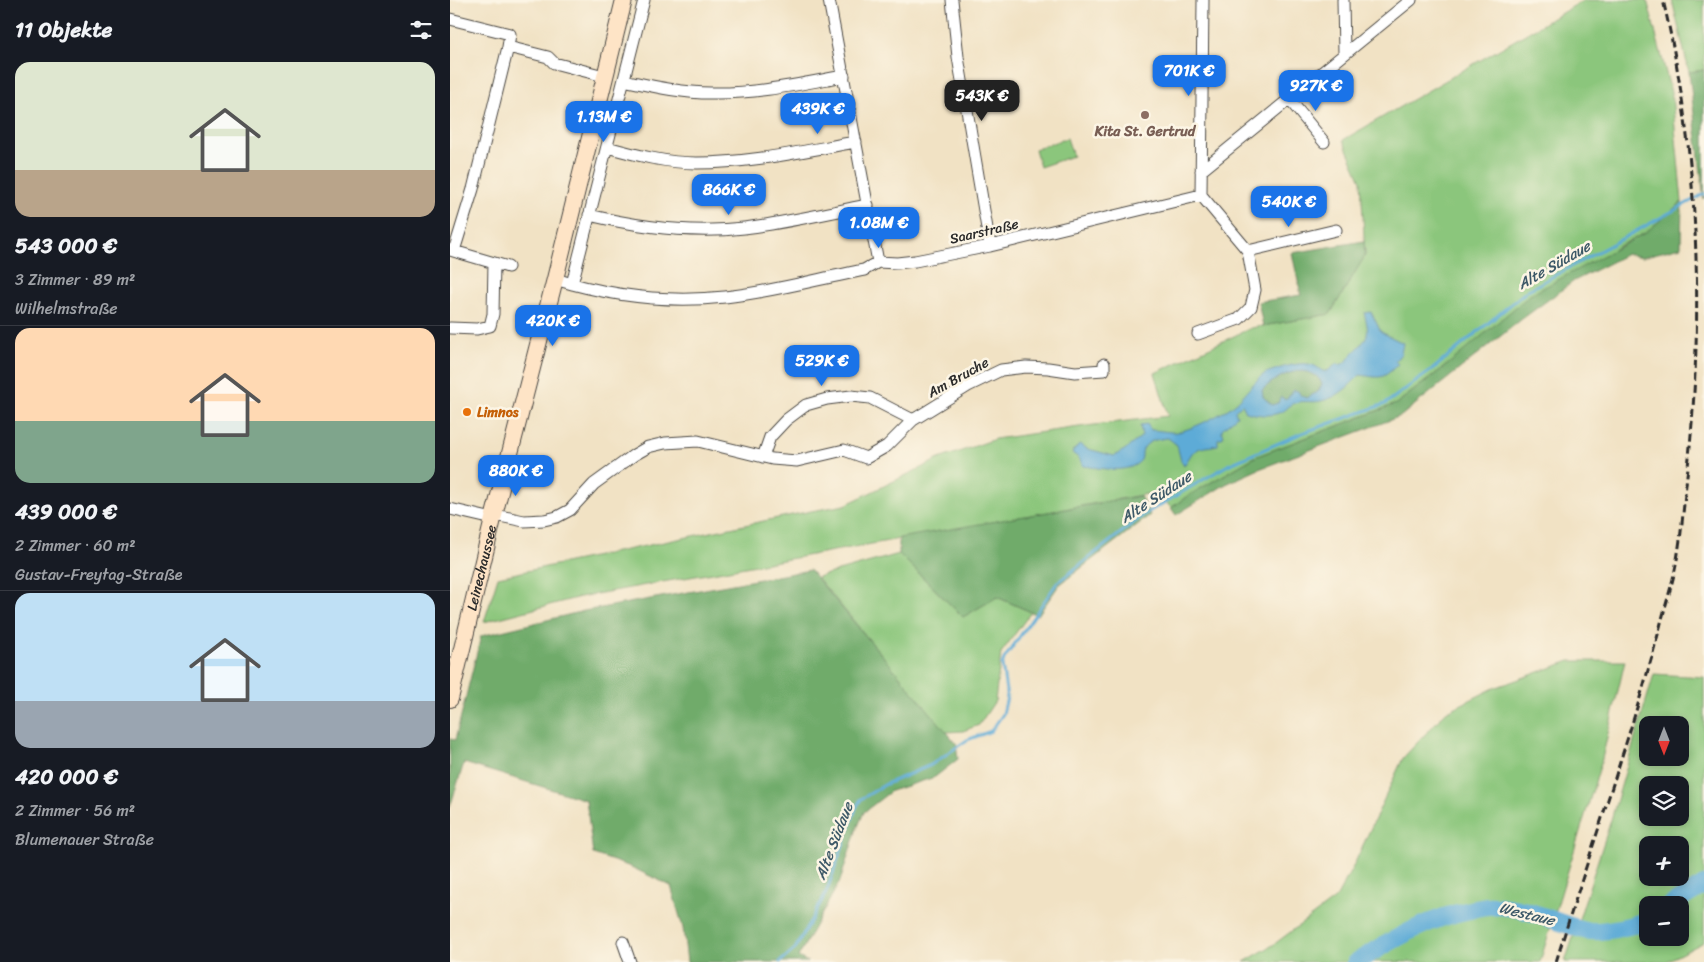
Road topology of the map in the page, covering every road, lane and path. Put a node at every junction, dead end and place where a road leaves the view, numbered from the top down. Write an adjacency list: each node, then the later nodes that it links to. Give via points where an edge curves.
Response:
1 (624, 0): 11 (street, Leinechaussee)
2 (644, 0): 13 (street)
3 (829, 0): 12 (street)
4 (952, 0): 23 (street, via 958,57)
5 (1203, 0): 18 (street)
6 (1343, 0): 10 (street)
7 (1411, 0): 10 (street)
8 (450, 20): 9 (street, via 510,34)
9 (508, 47): 11 (street); 24 (street, via 473,189)
10 (1344, 53): 14 (street)
11 (604, 76): 29 (street, Leinechaussee)
12 (844, 76): 13 (street, via 770,89 710,93 670,90); 15 (street)
13 (624, 80): 17 (street)
14 (1289, 99): 16 (street); 18 (street)
15 (856, 142): 17 (street, via 743,161 695,163 645,158); 20 (street)
16 (1324, 142)
17 (607, 147): 21 (street)
18 (1201, 171): 19 (street)
19 (1201, 195): 23 (street, Saarstraße); 25 (street)
20 (868, 205): 21 (street, via 744,228 702,230 660,228); 26 (street)
21 (589, 215): 30 (street)
22 (1336, 230): 25 (street)
23 (990, 246): 26 (street, Saarstraße, via 916,261)
24 (452, 251): 27 (street)
25 (1248, 251): 32 (street, via 1255,290 1251,306 1239,319)
26 (878, 262): 30 (street, Saarstraße, via 864,270 725,297 642,297 596,291)
27 (494, 263): 28 (street); 31 (street, via 490,326)
28 (508, 267)
29 (555, 279): 30 (street, Saarstraße); 37 (street, Leinechaussee)
30 (572, 284)
31 (450, 328)
32 (1198, 334)
33 (1104, 364): 34 (street, Am Bruche, via 1104,370 1075,372 1026,367 1001,370)
34 (913, 420): 35 (street, Am Bruche, via 887,446 866,458 844,450 797,461); 35 (street, via 870,398 827,399 806,405 786,420 770,437)
35 (763, 457): 37 (street, Am Bruche, via 698,441 664,443 634,455 594,484 570,510 557,517 544,520)
36 (450, 509): 37 (street, Am Bruche)
37 (494, 517): 38 (street, Leinechaussee)
38 (450, 699)
39 (623, 942): 40 (street)
40 (630, 962)

